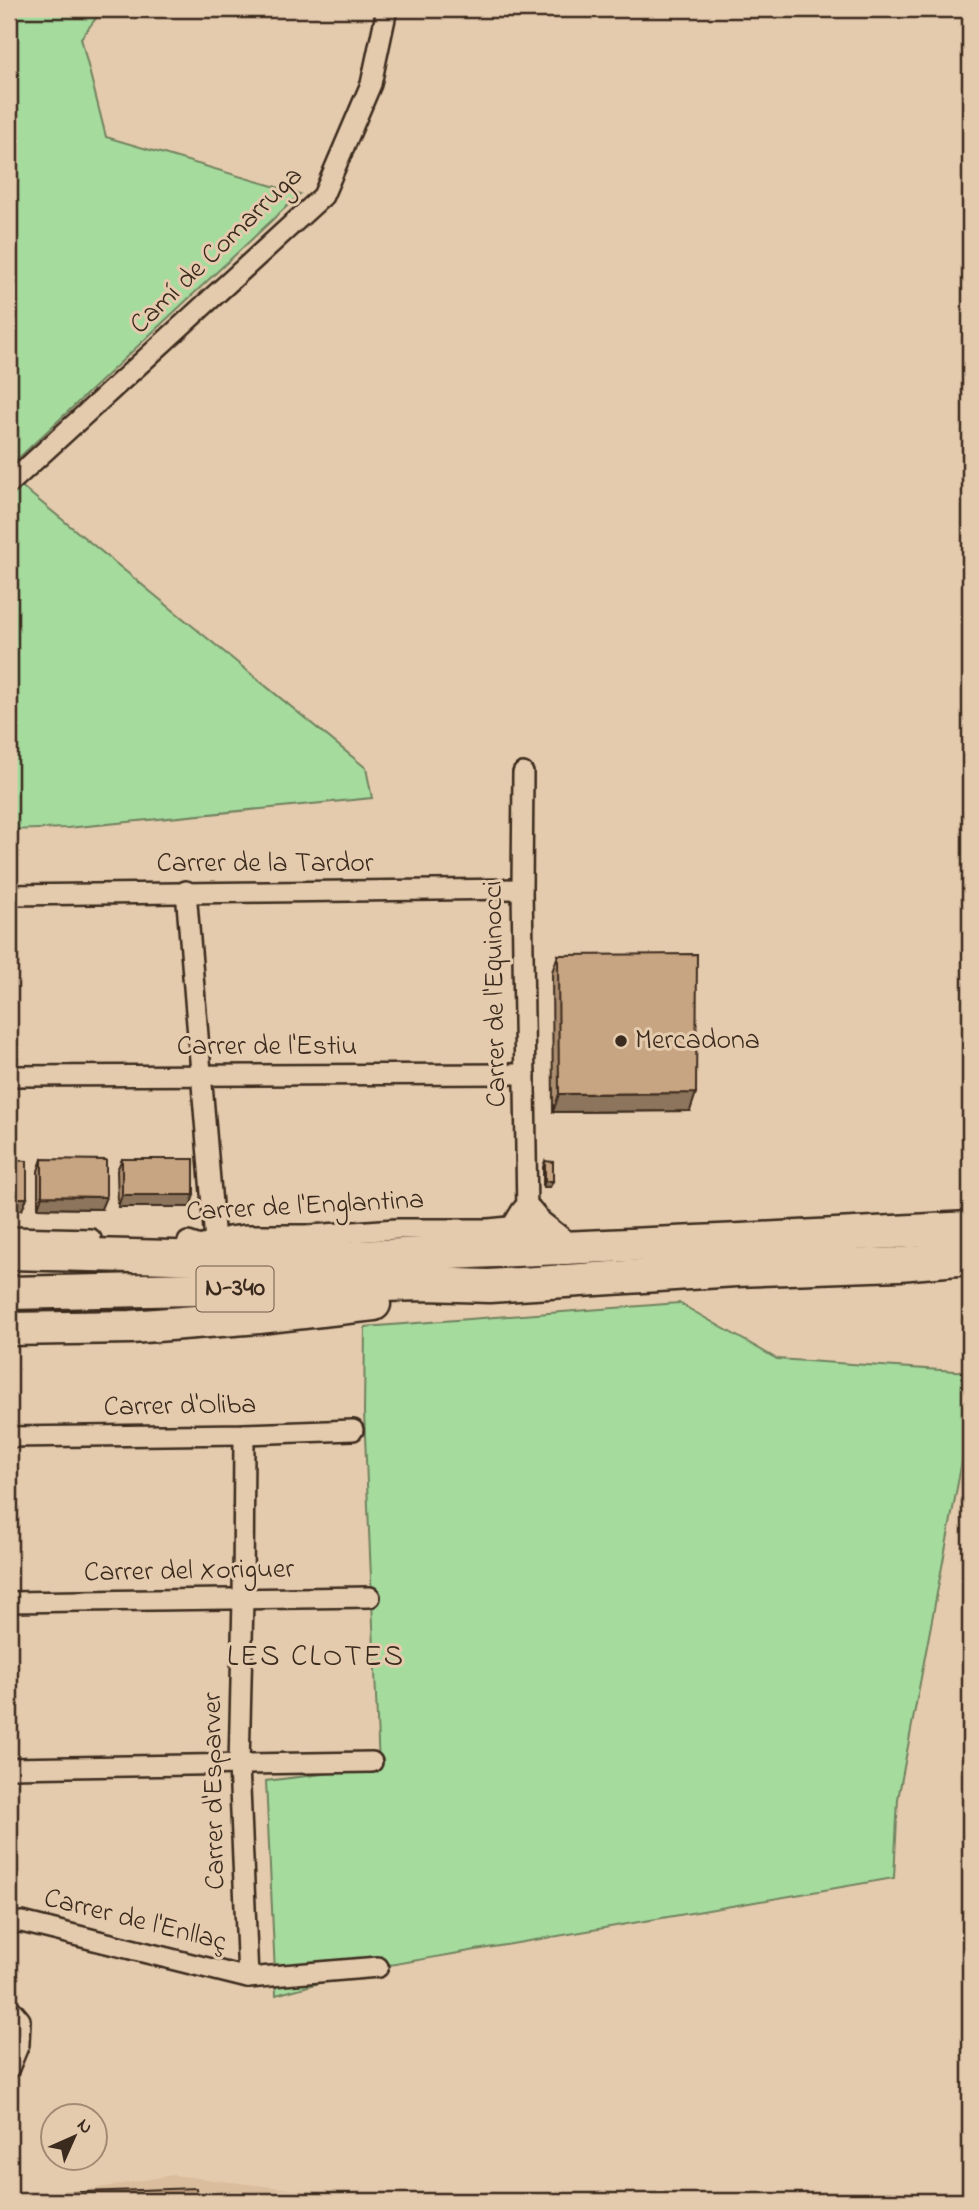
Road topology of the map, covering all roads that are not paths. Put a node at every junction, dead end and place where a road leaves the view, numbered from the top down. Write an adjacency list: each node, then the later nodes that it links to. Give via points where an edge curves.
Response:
1 (387, 9): 2 (street, Camí de Comarruga, via 371,84 323,196)
2 (9, 484)
3 (523, 773): 4 (street, Carrer de l'Equinocci)
4 (522, 889): 5 (street, Carrer de la Tardor); 7 (street, Carrer de l'Equinocci)
5 (186, 891): 6 (street, Carrer de la Tardor); 8 (street)
6 (9, 895)
7 (525, 1074): 8 (street, Carrer de l'Estiu); 10 (street, Carrer de l'Equinocci)
8 (201, 1075): 9 (street, Carrer de l'Estiu); 13 (street)
9 (9, 1076)
10 (524, 1220): 13 (street, Carrer de l'Englantina, via 489,1228 247,1235); 14 (main road); 16 (main road, via 513,1237)
11 (970, 1228): 14 (main road)
12 (9, 1237): 13 (street, Carrer de l'Englantina, via 200,1246)
13 (215, 1241): 18 (street, via 235,1249 276,1252)
14 (565, 1248): 16 (main road)
15 (9, 1253): 18 (main road)
16 (464, 1253): 18 (main road)
17 (970, 1258): 19 (main road, N-340)
18 (290, 1260)
19 (460, 1287): 20 (main road, N-340); 21 (main road, via 431,1297 259,1317 131,1327)
20 (9, 1293)
21 (9, 1329)
22 (353, 1430): 23 (street, Carrer d'Oliba)
23 (244, 1434): 24 (street, Carrer d'Oliba); 26 (street, Carrer d'Esparver)
24 (9, 1437)
25 (370, 1597): 26 (street, Carrer del Xoriguer)
26 (243, 1600): 27 (street, Carrer del Xoriguer); 29 (street, Carrer d'Esparver)
27 (9, 1602)
28 (372, 1762): 29 (street)
29 (239, 1765): 30 (street); 33 (street, Carrer d'Esparver)
30 (9, 1768)
31 (9, 1923): 33 (street, Carrer de l'Enllaç, via 22,1922)
32 (378, 1967): 33 (street, Carrer de l'Enllaç)
33 (248, 1978)
34 (9, 2007): 35 (street, via 20,2020 19,2044)
35 (9, 2068)

